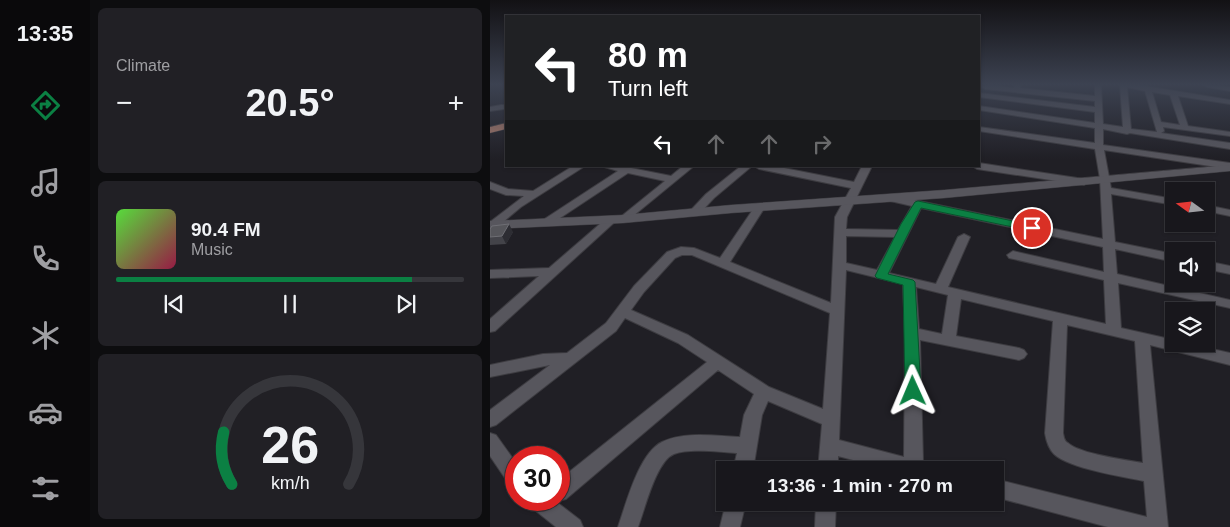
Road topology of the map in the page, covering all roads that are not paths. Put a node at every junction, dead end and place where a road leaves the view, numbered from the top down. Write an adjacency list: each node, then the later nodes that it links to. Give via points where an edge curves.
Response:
1 (989, 110): 9 (street)
2 (1095, 110): 3 (street)
3 (1098, 110): 9 (street)
4 (1126, 110): 13 (street)
5 (1154, 110): 7 (street)
6 (1179, 110): 10 (street)
7 (1158, 124): 10 (street); 15 (street)
8 (505, 126): 12 (main road)
9 (1099, 128): 13 (street); 17 (street)
10 (1185, 128): 14 (street)
11 (980, 129): 17 (street)
12 (490, 130)
13 (1127, 132): 15 (street)
14 (1230, 134)
15 (1162, 136): 16 (street)
16 (1230, 146)
17 (1099, 147): 25 (street); 29 (street)
18 (980, 166): 28 (street)
19 (578, 167): 33 (street)
20 (611, 167): 26 (street)
21 (688, 167): 27 (street)
22 (746, 167): 41 (street)
23 (764, 167): 31 (street)
24 (866, 167): 31 (street)
25 (1230, 167): 29 (main road)
26 (627, 170): 27 (street); 44 (street)
27 (671, 179): 43 (street)
28 (1084, 182): 29 (main road); 34 (main road)
29 (1106, 184): 36 (street); 49 (street)
30 (490, 185): 32 (street)
31 (857, 186): 37 (street)
32 (506, 192): 33 (street); 35 (street)
33 (535, 194): 45 (street)
34 (890, 198): 37 (main road); 38 (street)
35 (490, 199)
36 (1165, 200)
37 (850, 202): 39 (main road); 46 (street, via 842,217)
38 (918, 204): 47 (street); 49 (street)
39 (760, 207): 41 (main road); 52 (street)
40 (1215, 210): 42 (street)
41 (695, 212): 43 (main road)
42 (1230, 212)
43 (617, 219): 44 (main road); 56 (street)
44 (547, 222): 45 (main road)
45 (495, 227)
46 (840, 232): 47 (street); 53 (street)
47 (901, 234): 58 (street)
48 (964, 237): 61 (street)
49 (1108, 244): 51 (street); 59 (street)
50 (1013, 255): 59 (street)
51 (1165, 256)
52 (723, 263): 64 (street); 65 (street, via 694,252 676,251 639,289)
53 (840, 265): 58 (street); 64 (street)
54 (1215, 267): 55 (street)
55 (1230, 270)
56 (551, 272): 57 (street); 67 (street)
57 (490, 274)
58 (881, 276): 60 (street)
59 (1111, 277): 63 (street); 68 (street)
60 (909, 282): 61 (street); 69 (street)
61 (940, 290): 62 (street)
62 (955, 294): 66 (street); 71 (street)
63 (1230, 304)
64 (838, 310): 79 (street)
65 (623, 312): 73 (street, via 600,336); 75 (street, via 672,334)
66 (1060, 317): 68 (street); 88 (street, via 1055,442 1062,450 1076,456)
67 (490, 327)
68 (1114, 330): 70 (street)
69 (912, 333): 71 (street); 86 (street)
70 (1142, 337): 74 (street); 88 (street)
71 (948, 340): 72 (street)
72 (1019, 354)
73 (570, 358): 76 (street); 78 (street)
74 (1229, 361)
75 (718, 362): 77 (street); 89 (street)
76 (490, 371)
77 (763, 392): 79 (street); 81 (street)
78 (490, 420)
79 (830, 420): 82 (street)
80 (490, 441): 87 (street)
81 (746, 445): 83 (street); 95 (street, via 676,446 661,453 653,463)
82 (829, 446): 84 (street); 85 (street)
83 (744, 461)
84 (828, 461)
85 (888, 461)
86 (919, 461)
87 (505, 462)
88 (1153, 474): 99 (street)
89 (570, 481)
90 (1004, 490): 98 (street)
91 (558, 511): 94 (street)
92 (734, 511): 96 (street)
93 (826, 511): 97 (street)
94 (573, 527)
95 (628, 527)
96 (730, 527)
97 (825, 527)
98 (1147, 527)
99 (1158, 527)

